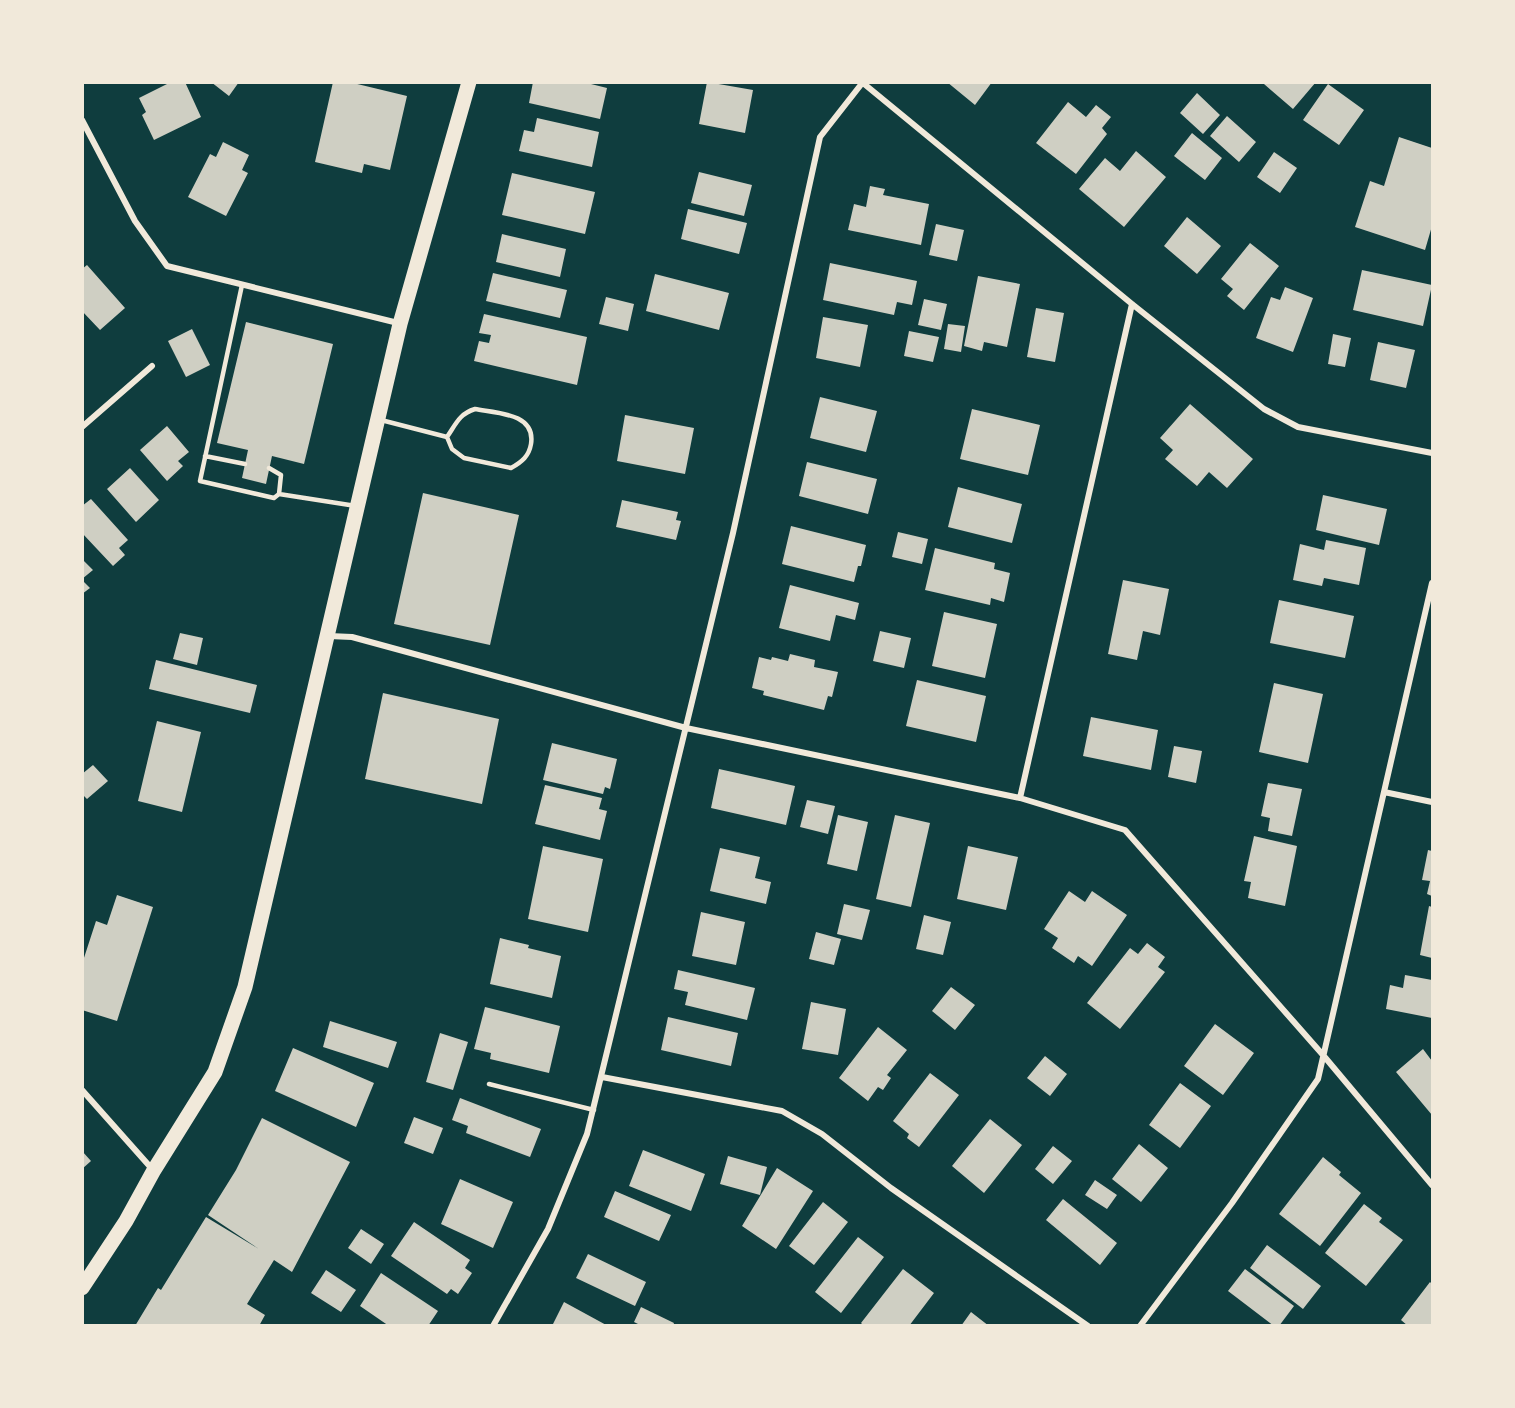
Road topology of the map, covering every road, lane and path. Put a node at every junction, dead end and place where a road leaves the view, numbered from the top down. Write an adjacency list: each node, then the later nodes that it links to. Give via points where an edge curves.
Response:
1 (469, 82): 6 (main road)
2 (863, 83): 5 (street); 19 (street, via 820,137)
3 (82, 120): 4 (street, via 135,221 167,266)
4 (242, 285): 6 (street); 12 (lane)
5 (1132, 304): 11 (street, via 1264,409 1298,427); 21 (street)
6 (400, 324): 8 (main road)
7 (152, 366): 9 (street)
8 (379, 419): 10 (lane); 16 (main road)
9 (82, 428)
10 (447, 437): 10 (lane, via 452,449 464,458 511,468 529,453 531,441 527,424 520,418 475,409 460,416)
11 (1432, 453)
12 (205, 456): 13 (lane); 15 (lane, via 200,481 274,498)
13 (245, 464)
14 (269, 468): 15 (lane, via 281,475)
15 (279, 494): 16 (lane)
16 (359, 506): 18 (main road)
17 (1432, 583): 20 (street)
18 (329, 636): 19 (street, via 352,637); 28 (main road, via 245,987 215,1072)
19 (686, 728): 21 (street); 24 (street)
20 (1384, 792): 22 (street); 23 (street)
21 (1020, 798): 23 (street, via 1125,830)
22 (1432, 802)
23 (1323, 1055): 29 (street); 33 (street, via 1318,1078 1232,1203)
24 (602, 1077): 27 (street); 32 (street, via 782,1111 822,1134 891,1188)
25 (489, 1084): 27 (lane)
26 (82, 1090): 28 (street)
27 (594, 1110): 31 (street, via 548,1229)
28 (154, 1170): 30 (main road)
29 (1432, 1185)
30 (82, 1288)
31 (493, 1326)
32 (1088, 1326)
33 (1140, 1326)

